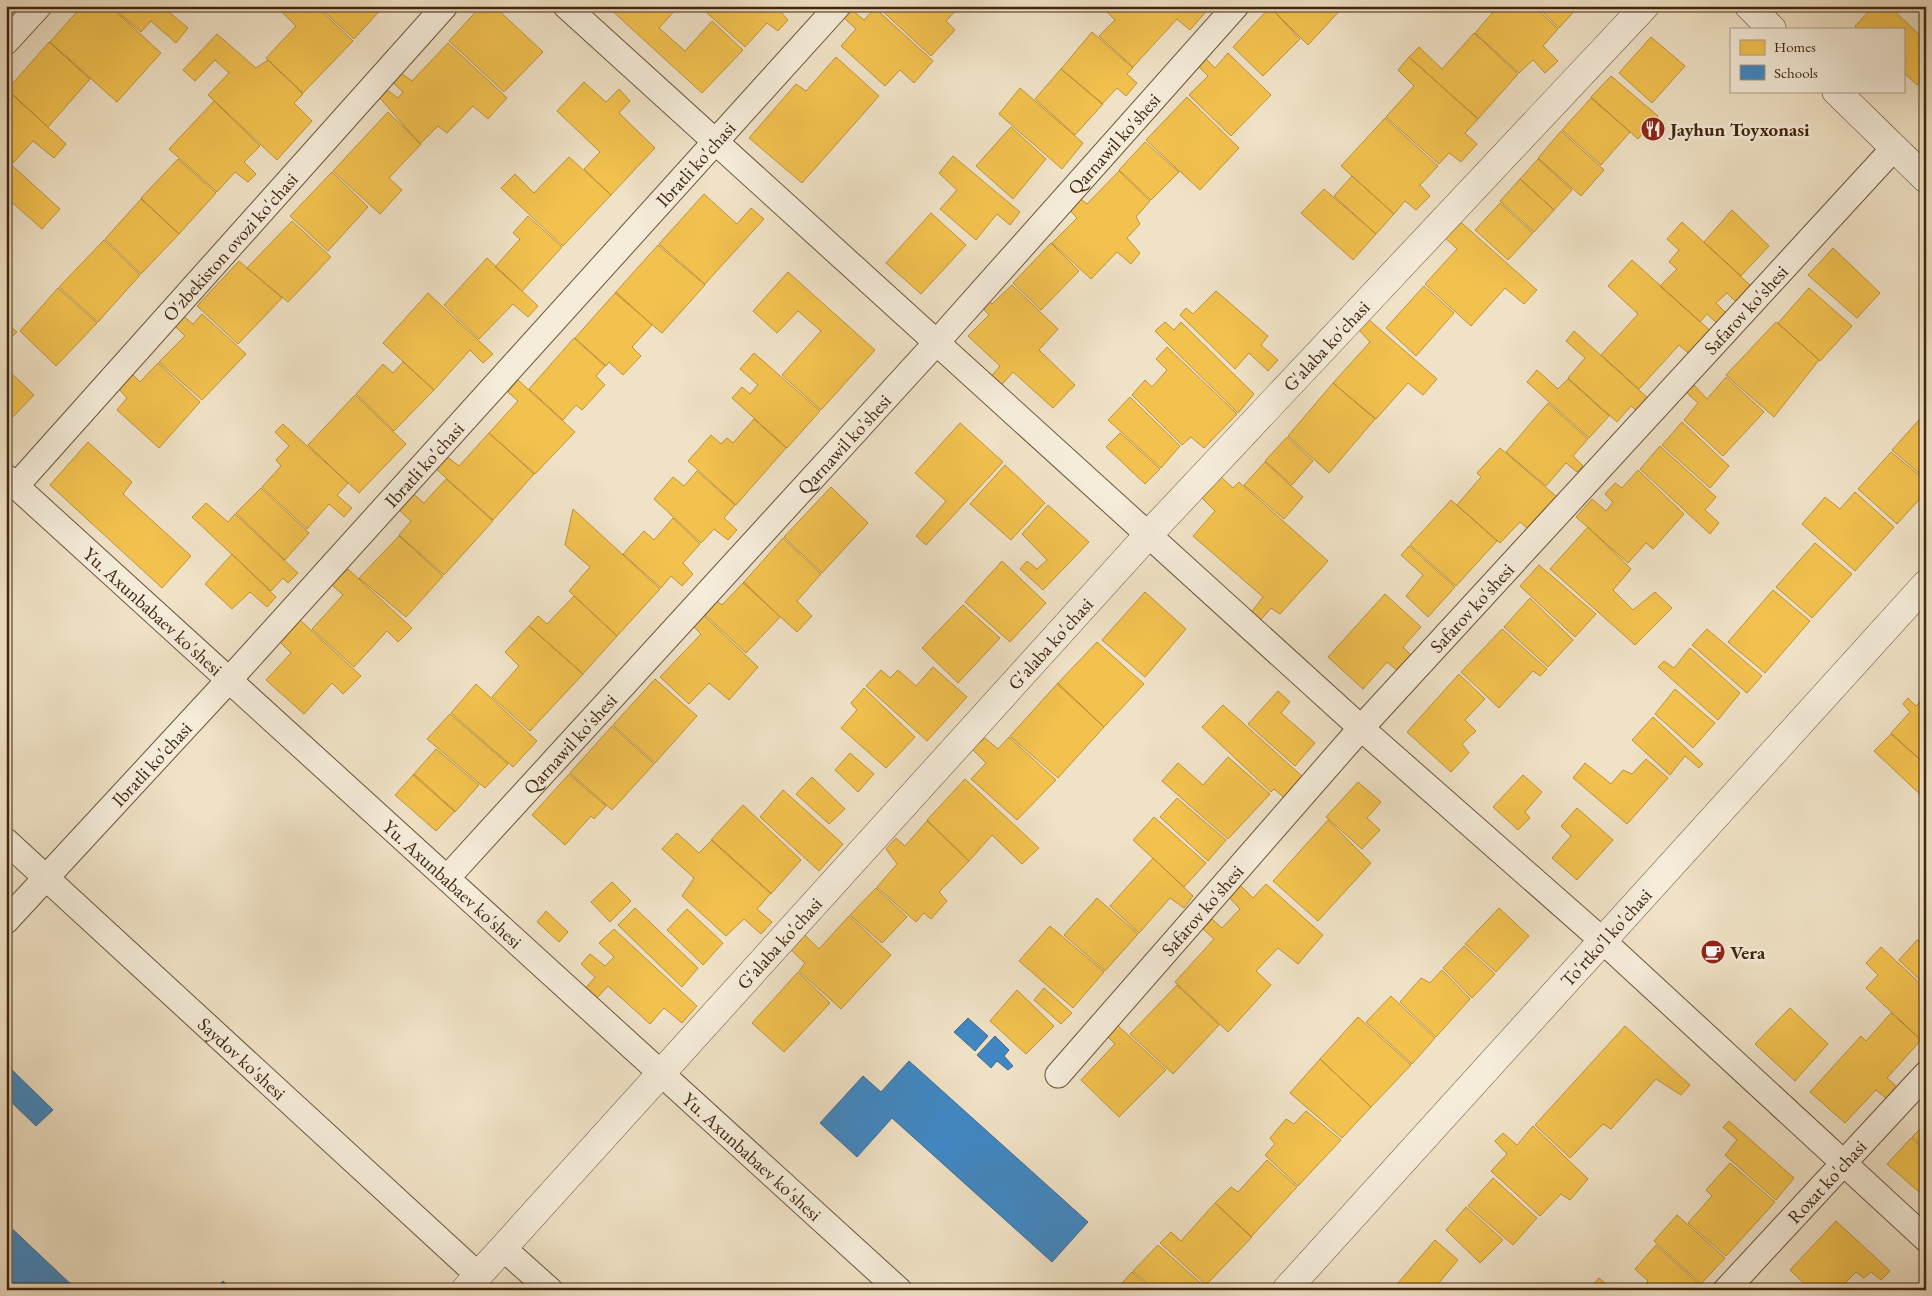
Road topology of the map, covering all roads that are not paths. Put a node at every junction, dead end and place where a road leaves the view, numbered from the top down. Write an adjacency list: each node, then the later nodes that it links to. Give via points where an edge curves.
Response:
1 (39, 6): 9 (street)
2 (445, 6): 15 (street, O'zbekiston ovozi ko'chasi)
3 (566, 6): 11 (street)
4 (838, 6): 11 (street, Ibratli ko'chasi)
5 (1236, 6): 14 (street, Qarnawil ko'shesi)
6 (1645, 6): 16 (street, G'alaba ko'chasi)
7 (1749, 6): 8 (street)
8 (1771, 28)
9 (6, 42)
10 (1837, 92): 12 (street)
11 (715, 141): 14 (street); 18 (street, Ibratli ko'chasi)
12 (1894, 148): 13 (street); 19 (street, Safarov ko'shesi)
13 (1926, 179)
14 (937, 342): 16 (street); 22 (street, Qarnawil ko'shesi)
15 (11, 481): 18 (street, Yu. Axunbabaev ko'shesi)
16 (1149, 534): 19 (street); 25 (street, G'alaba ko'chasi)
17 (1926, 584): 24 (street, To'rtko'l ko'chasi)
18 (229, 680): 21 (street, Ibratli ko'chasi); 22 (street, Yu. Axunbabaev ko'shesi)
19 (1360, 728): 24 (street); 27 (street, Safarov ko'shesi)
20 (6, 841): 21 (street, Saydov ko'shesi)
21 (47, 877): 23 (street, Ibratli ko'chasi); 31 (street, Saydov ko'shesi)
22 (447, 878): 25 (street, Yu. Axunbabaev ko'shesi)
23 (6, 921)
24 (1603, 941): 28 (street); 34 (street, To'rtko'l ko'chasi)
25 (662, 1074): 30 (street, G'alaba ko'chasi); 33 (street, Yu. Axunbabaev ko'shesi)
26 (1926, 1074): 28 (street, Roxat ko'chasi)
27 (1058, 1075)
28 (1842, 1163): 29 (street); 35 (street, Roxat ko'chasi)
29 (1926, 1239)
30 (503, 1248): 31 (street, G'alaba ko'chasi); 32 (street)
31 (472, 1283)
32 (550, 1290)
33 (899, 1290)
34 (1286, 1290)
35 (1726, 1290)

